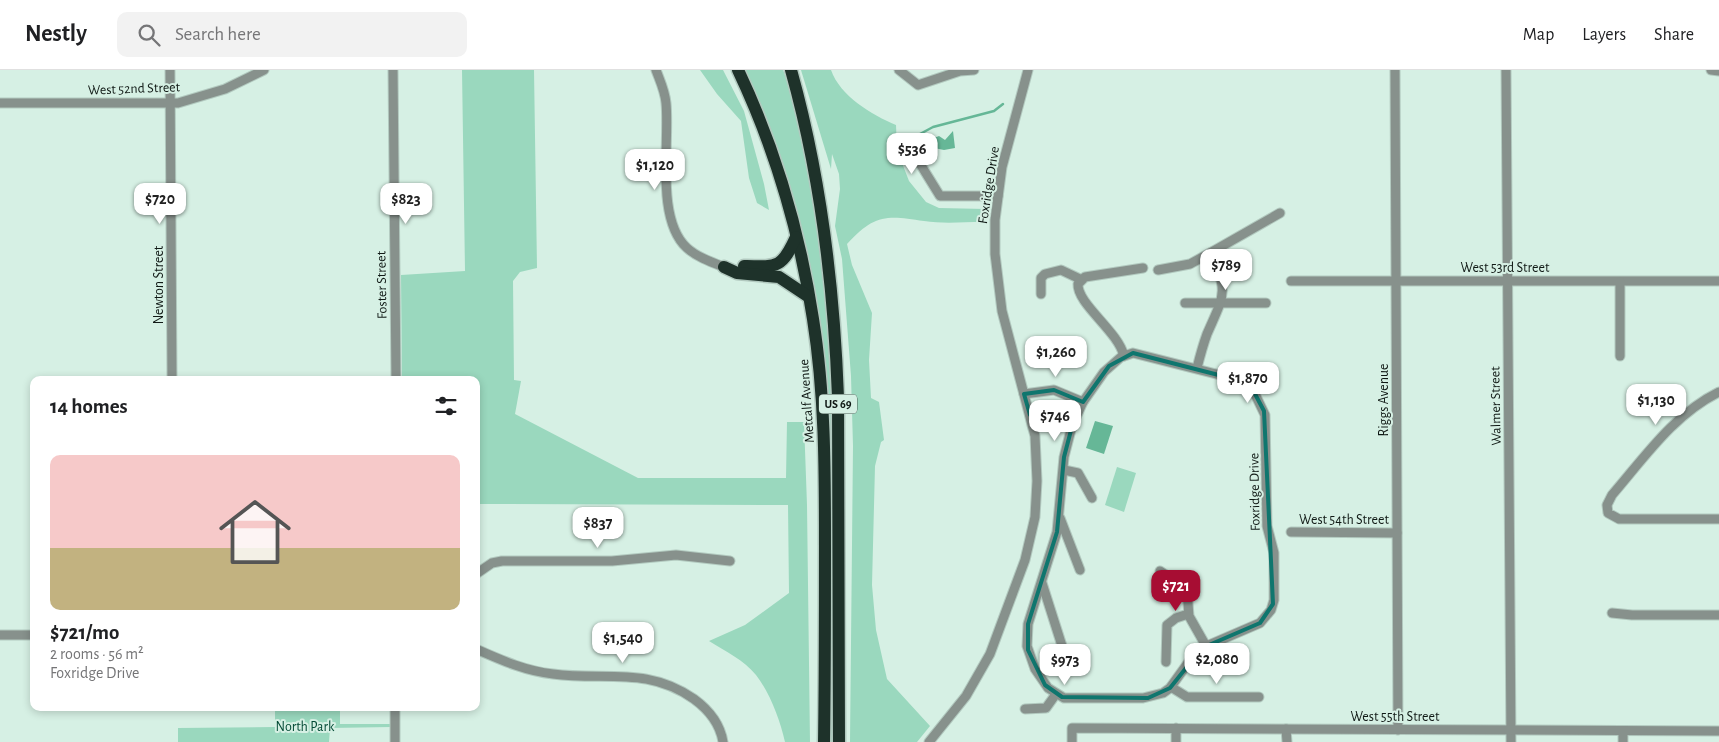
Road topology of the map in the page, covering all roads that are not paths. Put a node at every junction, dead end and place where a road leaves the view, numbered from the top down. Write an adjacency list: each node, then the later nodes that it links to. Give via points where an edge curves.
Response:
1 (170, 70): 15 (street, Newton Street)
2 (264, 70): 15 (street, West 52nd Street, via 225,89)
3 (393, 70): 39 (street, Foster Street)
4 (656, 70): 21 (street, via 666,102 667,193 671,218 686,247)
5 (738, 70): 19 (highway, Metcalf Avenue / US 69, via 770,150)
6 (791, 70): 79 (highway, US 69, via 816,177 828,248 836,340)
7 (899, 70): 8 (street, via 918,85 960,71)
8 (974, 70)
9 (1028, 70): 17 (street, Foxridge Drive)
10 (1395, 70): 25 (street, Riggs Avenue)
11 (1506, 70): 27 (street, Walmer Street)
12 (1711, 70): 13 (street)
13 (1719, 71)
14 (0, 103): 15 (street, West 52nd Street)
15 (171, 103): 38 (street, Newton Street)
16 (906, 141): 17 (street, via 940,196)
17 (998, 196): 41 (street, Foxridge Drive, via 994,230 998,285)
18 (1280, 213): 20 (street)
19 (796, 237): 21 (highway, via 781,263); 31 (highway, Metcalf Avenue / US 69)
20 (1210, 253): 23 (street, via 1190,264); 33 (street, via 1222,277)
21 (724, 267): 31 (highway, via 737,274 778,277)
22 (1143, 268): 24 (street)
23 (1158, 270)
24 (1080, 279): 30 (street, via 1061,270 1045,274 1041,278); 35 (street, via 1078,286 1082,297 1118,340)
25 (1396, 280): 26 (street, West 53rd Street); 27 (street, West 53rd Street); 50 (street, Riggs Avenue)
26 (1291, 281)
27 (1507, 281): 29 (street, West 53rd Street); 73 (street, Walmer Street)
28 (1719, 281): 29 (street, West 53rd Street)
29 (1620, 282): 36 (street)
30 (1041, 294)
31 (809, 297): 78 (highway, Metcalf Avenue / US 69, via 819,370 824,453)
32 (1185, 303): 33 (street)
33 (1222, 303): 34 (street); 37 (street, via 1207,335)
34 (1266, 303)
35 (1124, 356): 37 (street, Foxridge Drive, via 1139,354); 42 (street, via 1109,366)
36 (1620, 356)
37 (1197, 368): 61 (street, Foxridge Drive, via 1241,381 1262,404 1266,429 1267,526 1274,554 1274,600 1269,613 1256,624)
38 (172, 376)
39 (396, 376)
40 (1719, 392): 48 (street, via 1674,424 1608,502 1608,512 1620,519)
41 (1024, 394): 42 (street, via 1054,390); 43 (street, Foxridge Drive)
42 (1084, 402): 44 (street)
43 (1030, 415): 44 (street, via 1055,413); 80 (street, Foxridge Drive, via 1036,441 1036,493 1025,560 983,669)
44 (1075, 419): 45 (street, via 1064,457)
45 (1064, 470): 46 (street, via 1078,473); 47 (street)
46 (1092, 498)
47 (1060, 518): 52 (street); 55 (street)
48 (1719, 519)
49 (1291, 532): 50 (street, West 54th Street)
50 (1397, 533): 72 (street, Riggs Avenue)
51 (730, 561): 53 (street, via 676,555 612,561 502,561)
52 (1080, 570)
53 (480, 571)
54 (1160, 571): 57 (street, via 1187,590)
55 (1042, 583): 62 (street); 66 (street, via 1029,620 1027,642 1031,660 1040,677)
56 (1612, 613): 58 (street, via 1632,616)
57 (1188, 614): 61 (street); 64 (street, via 1167,626)
58 (1719, 615)
59 (0, 634): 60 (street)
60 (30, 635)
61 (1206, 646): 65 (street, Foxridge Drive, via 1193,656)
62 (1063, 649)
63 (480, 651): 77 (street, via 537,672 638,676 662,682 701,704 716,722)
64 (1166, 662)
65 (1171, 687): 66 (street, via 1163,693 1143,698 1066,698); 67 (street, via 1187,697)
66 (1056, 694): 68 (street, via 1046,708)
67 (1259, 697)
68 (1025, 709)
69 (395, 711): 76 (street)
70 (1176, 728): 71 (street, West 55th Street); 81 (street, West 55th Street, via 1072,728); 82 (street)
71 (1286, 729): 72 (street, West 55th Street); 83 (street)
72 (1398, 730): 73 (street, West 55th Street)
73 (1511, 730): 74 (street, West 55th Street); 84 (street, Walmer Street)
74 (1623, 731): 75 (street, West 55th Street); 85 (street)
75 (1719, 731)
76 (395, 742)
77 (723, 742)
78 (824, 742)
79 (838, 742)
80 (929, 742)
81 (1072, 742)
82 (1176, 742)
83 (1287, 742)
84 (1511, 742)
85 (1623, 742)

